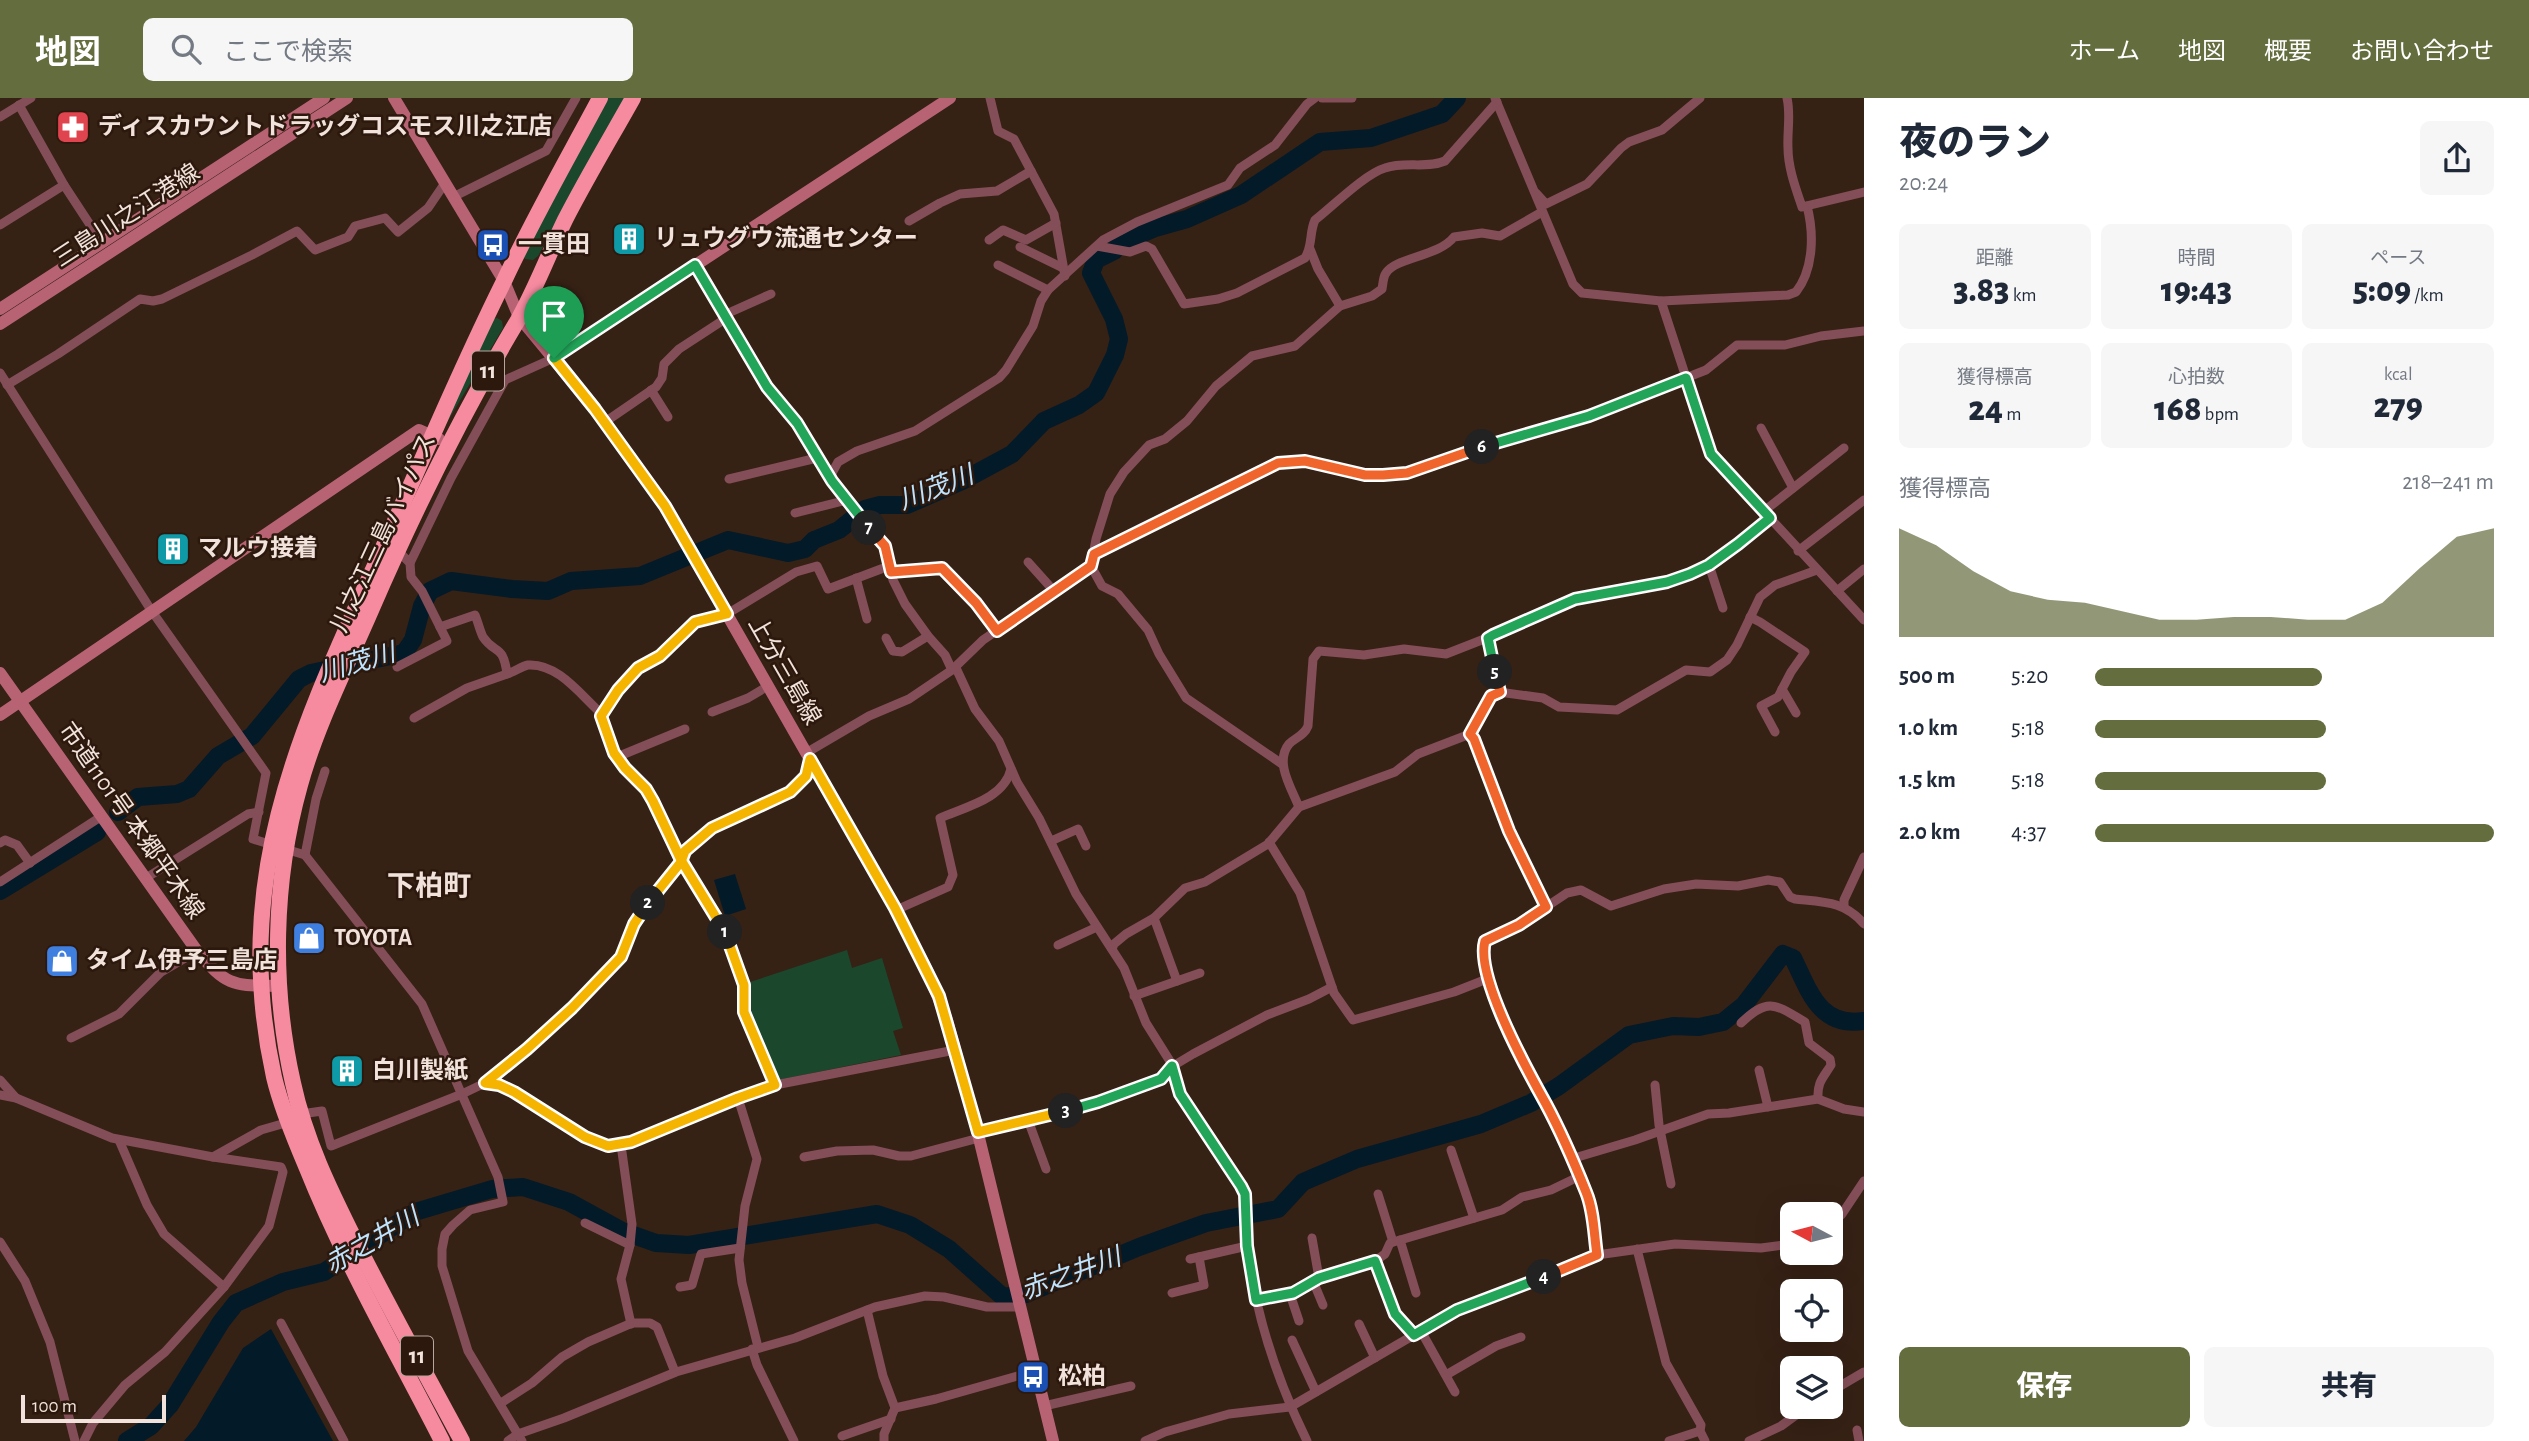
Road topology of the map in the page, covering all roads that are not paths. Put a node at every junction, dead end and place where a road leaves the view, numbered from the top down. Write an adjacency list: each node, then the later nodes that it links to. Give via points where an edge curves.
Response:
1 (31, 98): 16 (street)
2 (324, 98): 30 (main road, 三島川之江港線)
3 (347, 98): 45 (main road, 三島川之江港線)
4 (394, 98): 19 (main road, 上分三島線)
5 (576, 98): 23 (street, via 546,151)
6 (600, 98): 37 (highway, 川之江三島バイパス / 11)
7 (633, 98): 43 (highway, 川之江三島バイパス / 11, via 566,219)
8 (950, 98): 34 (main road)
9 (990, 98): 18 (street, via 998,131 1014,139)
10 (1315, 98): 31 (street, via 1275,145 1240,168 1228,185 1137,222)
11 (1322, 98): 12 (street)
12 (1352, 98)
13 (1700, 98): 21 (street, via 1662,130 1621,148 1587,184 1546,204)
14 (1787, 98): 24 (street, via 1787,150 1802,207)
15 (1496, 100): 21 (street); 33 (street, via 1445,161 1386,167 1315,220)
16 (19, 105): 17 (street); 20 (street)
17 (0, 117)
18 (1031, 171): 26 (street, via 998,191 960,194); 27 (street)
19 (445, 183): 23 (main road, 上分三島線); 50 (street, via 428,208 398,232 385,218 355,226 348,237 315,250 297,231 162,299 140,299)
20 (64, 185): 28 (street); 30 (street)
21 (1532, 189): 25 (street)
22 (1864, 192): 24 (street)
23 (455, 196): 37 (main road, 上分三島線)
24 (1807, 206): 40 (street, via 1811,246 1796,292)
25 (1542, 212): 40 (street, via 1573,284 1582,293); 41 (street, via 1500,236 1454,237 1446,247 1392,267 1382,289 1372,296)
26 (909, 221)
27 (1056, 223): 29 (street, via 1026,240 1003,230); 36 (street)
28 (0, 225)
29 (989, 240)
30 (102, 243): 42 (main road, 三島川之江港線)
31 (1097, 246): 33 (street, via 1130,252 1146,246 1152,249 1184,304 1237,293 1305,258); 36 (street)
32 (1020, 247): 36 (street)
33 (1310, 249): 41 (street)
34 (695, 265): 44 (street); 47 (main road)
35 (998, 265): 38 (street)
36 (1064, 272): 38 (street)
37 (504, 281): 43 (main road, 上分三島線); 55 (highway, 川之江三島バイパス / 11)
38 (1048, 290): 60 (street, via 1033,326 999,378 915,431 838,462)
39 (771, 294): 44 (street)
40 (1661, 301): 49 (street)
41 (1340, 306): 68 (street, via 1295,346 1252,356 1216,386 1187,421 1149,445 1110,495)
42 (0, 309)
43 (520, 317): 47 (main road, 上分三島線); 56 (highway, 川之江三島バイパス / 11)
44 (725, 317): 51 (street, via 679,349 664,364 662,378); 58 (street)
45 (0, 324)
46 (1864, 331): 49 (street, via 1786,345 1737,345 1706,370)
47 (554, 358): 53 (main road, 上分三島線); 70 (street, via 505,380)
48 (0, 373): 50 (street)
49 (1686, 378): 65 (street, via 1711,454); 68 (street, via 1589,416 1407,473 1365,475 1305,461 1278,463)
50 (7, 385): 80 (street)
51 (651, 390): 52 (street); 53 (street)
52 (668, 417)
53 (604, 422): 81 (main road, 上分三島線, via 665,506)
54 (1761, 428): 61 (street)
55 (432, 436): 56 (main road); 80 (main road, via 419,430); 94 (highway, 川之江三島バイパス / 11, via 338,649)
56 (450, 444): 66 (highway, 川之江三島バイパス / 11)
57 (1844, 448): 61 (street)
58 (817, 458): 59 (street); 60 (street)
59 (729, 479)
60 (832, 481): 62 (street)
61 (1793, 488): 65 (street)
62 (847, 500): 64 (street); 73 (street, via 885,546)
63 (1864, 500): 67 (street)
64 (795, 513)
65 (1767, 515): 67 (street); 71 (street)
66 (397, 550): 70 (street); 94 (highway, 川之江三島バイパス / 11, via 355,650)
67 (1798, 551): 75 (street)
68 (1094, 554): 72 (street)
69 (1028, 562): 77 (street)
70 (410, 563): 85 (street, via 411,577)
71 (1709, 565): 79 (street); 89 (street, via 1667,582 1575,599)
72 (1091, 566): 77 (street); 109 (street, via 1102,586 1118,594 1148,630 1186,698)
73 (890, 569): 76 (street); 86 (street, via 942,568); 87 (street, via 905,604)
74 (1864, 569): 78 (street)
75 (1817, 570): 78 (street); 82 (street, via 1775,584 1755,603)
76 (856, 578): 81 (street, via 828,589 817,566 810,566); 83 (street)
77 (1054, 591): 86 (street)
78 (1837, 592): 84 (street)
79 (1723, 608)
80 (151, 610): 98 (main road); 113 (street, via 266,774)
81 (727, 614): 95 (main road, 上分三島線); 101 (street, via 695,622 660,656 638,668)
82 (1750, 617): 96 (street, via 1805,652); 97 (street, via 1737,645 1718,667 1707,672 1686,670 1622,709 1559,707 1543,698)
83 (867, 619)
84 (1864, 620)
85 (440, 627): 90 (street, via 447,641); 93 (street, via 475,615 484,639 504,656)
86 (997, 631): 91 (street)
87 (928, 636): 88 (street, via 902,652 893,651); 91 (street)
88 (886, 638)
89 (1488, 638): 97 (street); 109 (street, via 1441,655 1404,649 1364,655 1319,651 1313,659 1308,726 1287,747)
90 (397, 667)
91 (954, 669): 107 (street); 110 (street)
92 (0, 673): 98 (main road, 市道1101号 本郷平木線)
93 (507, 674): 101 (street, via 527,665 542,667 568,681); 103 (street, via 467,688)
94 (331, 684): 118 (highway, 川之江三島バイパス / 11, via 287,778); 120 (highway, 川之江三島バイパス / 11)
95 (768, 686): 99 (street); 107 (main road, 上分三島線)
96 (1782, 689): 100 (street); 105 (street, via 1778,697 1761,706)
97 (1500, 692): 106 (street, via 1491,696)
98 (21, 701): 102 (main road); 114 (main road, 市道1101号 本郷平木線)
99 (712, 712)
100 (1796, 713)
101 (602, 714): 108 (street)
102 (0, 715)
103 (415, 718)
104 (685, 729): 108 (street)
105 (1775, 732)
106 (1470, 734): 112 (street, via 1418,754 1395,772); 128 (street)
107 (808, 756): 123 (street, via 806,776 790,792 712,828); 129 (main road, 上分三島線)
108 (617, 757): 123 (street, via 646,789)
109 (1282, 764): 112 (street)
110 (1011, 769): 115 (street); 129 (street, via 995,794 940,818 953,875 948,887)
111 (325, 771): 121 (street)
112 (1299, 807): 116 (street)
113 (259, 812): 118 (street, via 253,839); 125 (street, via 248,814)
114 (102, 816): 124 (street); 125 (main road, 市道1101号 本郷平木線)
115 (1051, 841): 119 (street, via 1078,829); 132 (street)
116 (1269, 842): 130 (street, via 1205,882 1185,888); 141 (street, via 1300,892)
117 (0, 843): 124 (street, via 5,840 17,845)
118 (270, 846): 120 (street); 139 (highway, 川之江三島バイパス / 11, via 261,917)
119 (1086, 846)
120 (286, 850): 121 (street); 140 (highway, 川之江三島バイパス / 11)
121 (305, 855): 152 (street, via 422,1004)
122 (1864, 858): 127 (street)
123 (681, 860): 149 (street, via 634,924 621,957 572,1008); 150 (street, via 733,950 744,985 744,1012)
124 (30, 863): 126 (street)
125 (146, 878): 135 (main road, 市道1101号 本郷平木線)
126 (0, 882)
127 (1844, 906): 128 (street, via 1795,899 1780,882 1768,880 1664,889 1611,906 1581,890 1567,892); 131 (street)
128 (1546, 907): 137 (street, via 1485,941 1482,951)
129 (896, 909): 145 (main road, 上分三島線, via 939,996)
130 (1154, 918): 134 (street, via 1126,934); 138 (street)
131 (1864, 924)
132 (1097, 927): 133 (street); 134 (street)
133 (1058, 945)
134 (1112, 949): 142 (street)
135 (197, 951): 139 (main road, 市道1101号 本郷平木線, via 218,975 240,984); 144 (street, via 161,972 118,1014)
136 (1200, 973): 138 (street)
137 (1487, 979): 141 (street, via 1353,1020); 168 (street, via 1507,1031)
138 (1177, 981): 142 (street)
139 (260, 985): 140 (main road, 市道1101号 本郷平木線); 159 (highway, 川之江三島バイパス / 11, via 275,1081)
140 (279, 986): 159 (highway, 川之江三島バイパス / 11)
141 (1332, 987): 146 (street, via 1267,1014)
142 (1134, 996): 146 (street)
143 (1741, 1023): 156 (street, via 1762,1006 1777,1005 1805,1022 1809,1043 1830,1059 1831,1065 1819,1080)
144 (71, 1038)
145 (955, 1050): 150 (street); 162 (main road, 上分三島線)
146 (1172, 1066): 160 (street, via 1161,1079); 181 (street, via 1180,1094 1241,1186)
147 (1759, 1070): 157 (street)
148 (0, 1080): 154 (street)
149 (485, 1083): 152 (street); 164 (street, via 514,1092 596,1142)
150 (775, 1085): 155 (street)
151 (1655, 1085): 161 (street)
152 (462, 1094): 159 (street, via 331,1146 322,1111); 215 (street, via 503,1202 470,1210 453,1225 445,1234 442,1266 468,1351)
153 (0, 1095): 154 (street)
154 (16, 1098): 163 (street)
155 (738, 1098): 164 (street); 183 (street, via 757,1159)
156 (1818, 1099): 157 (street); 158 (street)
157 (1768, 1107): 161 (street, via 1708,1114)
158 (1864, 1112)
159 (295, 1118): 166 (street, via 261,1130); 187 (highway, 川之江三島バイパス / 11, via 317,1194)
160 (1028, 1120): 162 (street); 169 (street, via 1037,1157)
161 (1661, 1130): 168 (street); 172 (street)
162 (978, 1135): 167 (street, via 911,1156 873,1150); 196 (main road, 上分三島線)
163 (119, 1140): 166 (street); 189 (street, via 164,1234)
164 (621, 1145): 180 (street, via 632,1228)
165 (1451, 1150): 175 (street)
166 (213, 1157): 189 (street, via 281,1167 283,1172 269,1226)
167 (804, 1157)
168 (1571, 1158): 170 (street)
169 (1046, 1169)
170 (1578, 1177): 175 (street); 185 (street, via 1589,1202)
171 (1864, 1181): 174 (street)
172 (1671, 1184)
173 (1378, 1194): 178 (street)
174 (1843, 1212)
175 (1474, 1218): 178 (street)
176 (585, 1223): 180 (street)
177 (1312, 1238): 188 (street)
178 (1396, 1241): 186 (street); 192 (street)
179 (0, 1242): 225 (street, via 25,1281 53,1349)
180 (630, 1245): 200 (street, via 621,1279)
181 (1247, 1246): 191 (street, via 1195,1258 1204,1284); 194 (street)
182 (1780, 1246): 184 (street, via 1675,1244)
183 (740, 1248): 190 (street, via 701,1254 692,1284); 205 (street)
184 (1637, 1250): 185 (street); 222 (street, via 1666,1363 1701,1424)
185 (1597, 1255): 202 (street, via 1457,1310)
186 (1375, 1261): 188 (street); 202 (street, via 1395,1314)
187 (365, 1277): 228 (highway, 川之江三島バイパス / 11); 229 (highway, 川之江三島バイパス / 11)
188 (1316, 1280): 193 (street); 195 (street)
189 (224, 1287): 226 (street, via 164,1352 125,1385)
190 (680, 1287)
191 (1172, 1293)
192 (1416, 1293)
193 (1290, 1294): 194 (street); 198 (street)
194 (1256, 1300): 217 (street)
195 (1323, 1305)
196 (1020, 1307): 197 (street, via 987,1307 925,1296); 207 (main road, 上分三島線)
197 (867, 1310): 205 (street); 218 (street)
198 (1299, 1321)
199 (281, 1324): 227 (street)
200 (631, 1324): 208 (street, via 657,1327); 215 (street, via 573,1349)
201 (1359, 1324): 206 (street)
202 (1417, 1333): 206 (street); 210 (street)
203 (1521, 1337): 210 (street)
204 (1292, 1340): 213 (street)
205 (755, 1348): 208 (street); 231 (street, via 757,1365)
206 (1375, 1358): 213 (street)
207 (1035, 1371): 216 (main road, 上分三島線); 218 (street)
208 (675, 1372): 224 (street)
209 (1864, 1372): 211 (street)
210 (1446, 1375): 214 (street)
211 (1843, 1384)
212 (1131, 1386): 216 (street)
213 (1316, 1392): 217 (street)
214 (1455, 1392)
215 (500, 1403): 224 (street)
216 (1044, 1406): 233 (main road, 上分三島線)
217 (1290, 1407): 234 (street, via 1229,1414); 235 (street)
218 (895, 1408): 219 (street)
219 (891, 1419): 223 (street); 232 (street)
220 (1791, 1419): 238 (street)
221 (1857, 1430): 239 (street)
222 (1700, 1431): 236 (street); 237 (street)
223 (842, 1436)
224 (520, 1438): 230 (street)
225 (75, 1441)
226 (84, 1441)
227 (344, 1441)
228 (442, 1441)
229 (462, 1441)
230 (508, 1441)
231 (794, 1441)
232 (884, 1441)
233 (1053, 1441)
234 (1144, 1441)
235 (1307, 1441)
236 (1670, 1441)
237 (1705, 1441)
238 (1749, 1441)
239 (1859, 1441)

